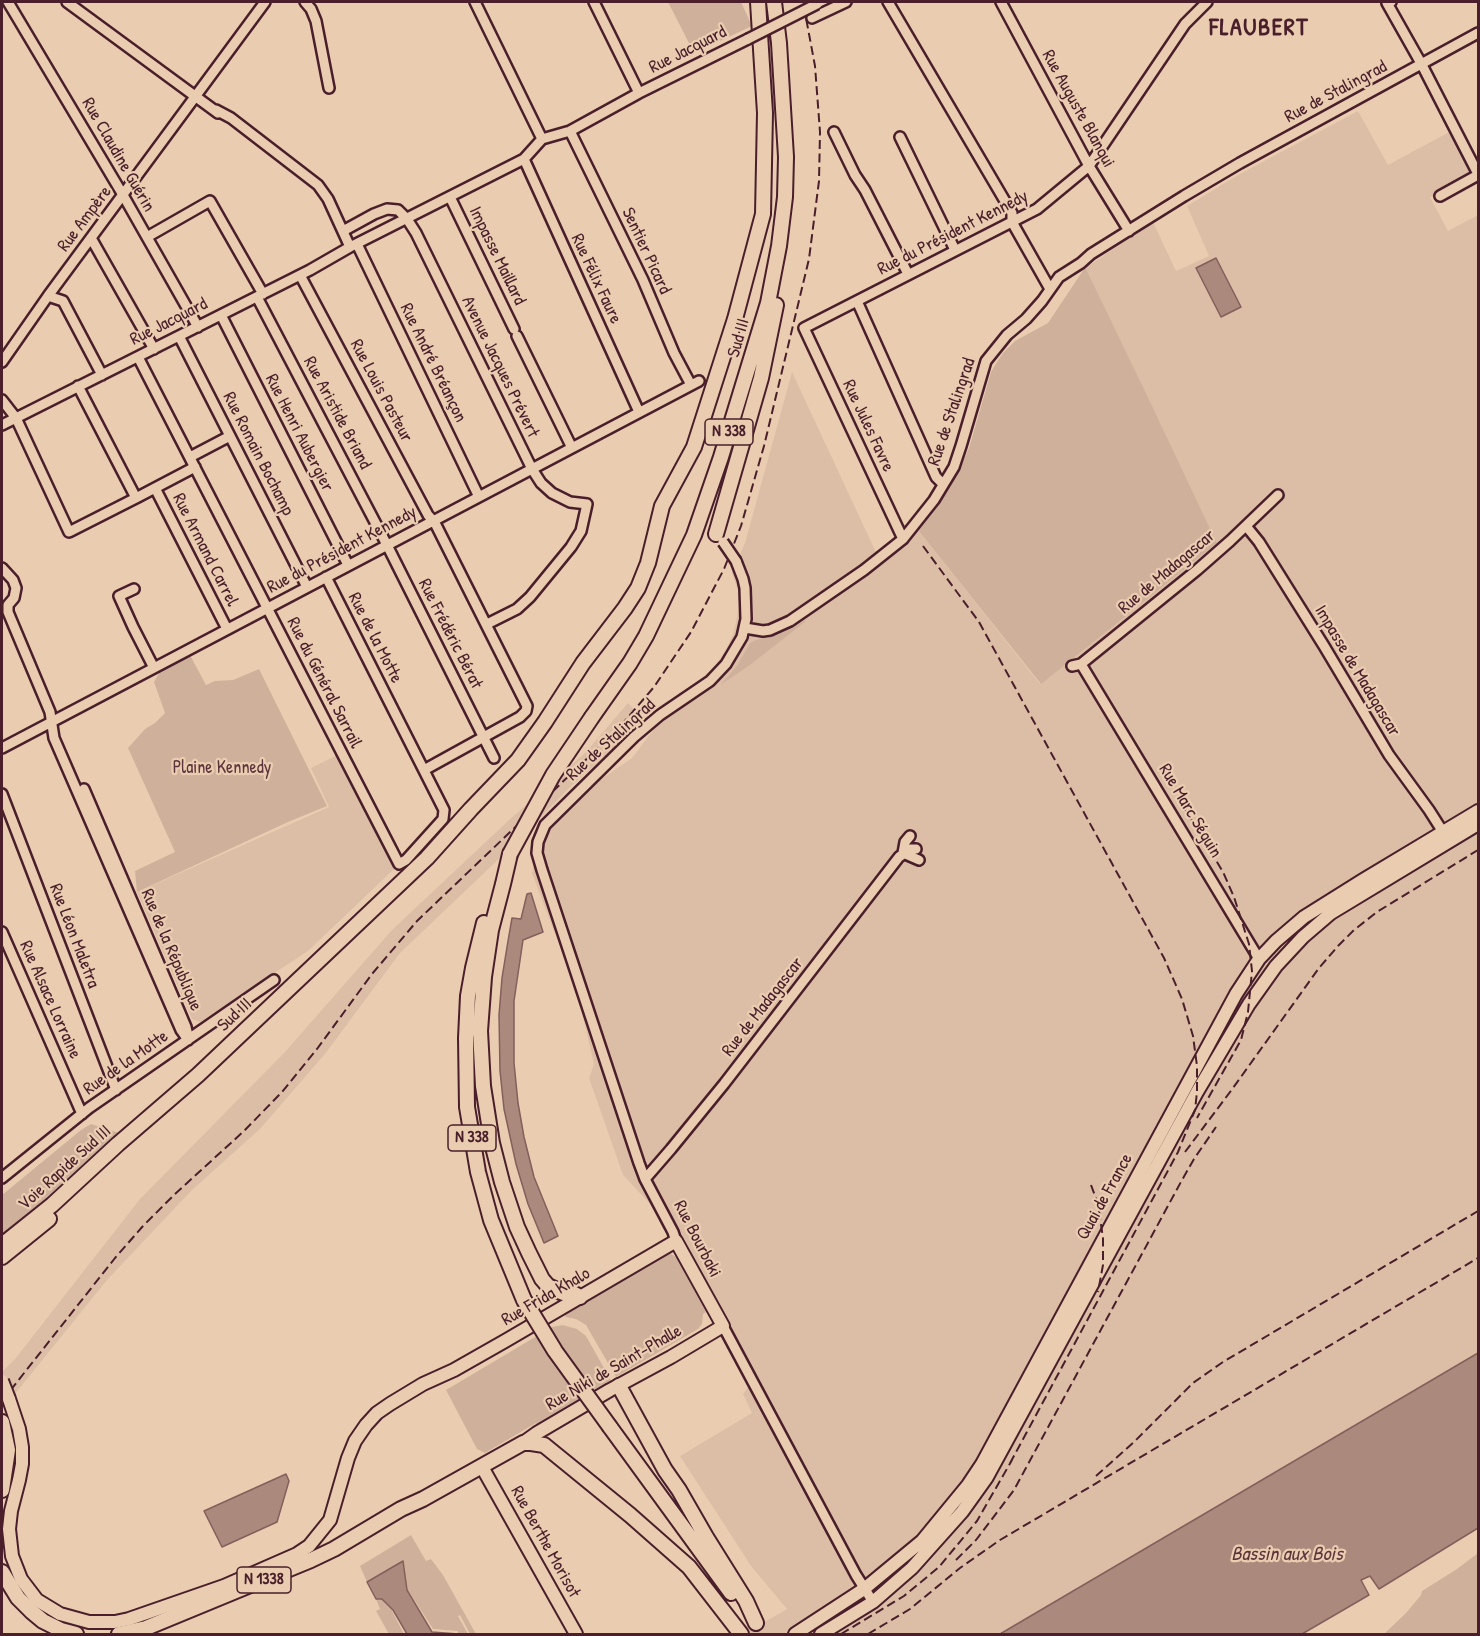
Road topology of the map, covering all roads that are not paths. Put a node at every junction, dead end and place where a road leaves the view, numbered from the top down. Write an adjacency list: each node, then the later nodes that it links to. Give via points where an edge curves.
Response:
1 (8, 2): 28 (street, Rue Claudine Guérin)
2 (67, 2): 20 (street)
3 (266, 2): 20 (street, Rue Ampère)
4 (305, 2): 18 (street, via 316,21)
5 (475, 2): 24 (street)
6 (594, 2): 19 (street)
7 (758, 2): 111 (highway, Sud III, via 765,113 763,214 694,447 662,506 638,588 518,760 427,858)
8 (774, 2): 38 (highway, Sud III / N 338, via 786,157)
9 (846, 2): 15 (street)
10 (888, 2): 32 (street, via 1012,213)
11 (1001, 2): 26 (street, Rue Auguste Blanqui)
12 (1207, 2): 26 (street, Rue du Président Kennedy, via 1185,24)
13 (1391, 2): 17 (street, via 1387,3)
14 (820, 3): 19 (street, Rue Jacquard, bridge)
15 (812, 18)
16 (1479, 33): 17 (street, Rue de Stalingrad)
17 (1422, 65): 27 (street); 34 (street, Rue de Stalingrad, via 1240,163)
18 (329, 88)
19 (639, 93): 21 (street, Rue Jacquard)
20 (196, 96): 28 (street, Rue Ampère); 33 (street, via 266,151 318,185)
21 (570, 131): 24 (street, Rue Jacquard); 54 (street, Sentier Picard, via 674,353)
22 (834, 132): 40 (street)
23 (900, 137): 39 (street)
24 (543, 139): 25 (street)
25 (524, 159): 29 (street); 57 (street, Rue Félix Faure)
26 (1089, 166): 32 (street, Rue du Président Kennedy, via 1037,209); 34 (street, Rue Auguste Blanqui)
27 (1479, 174): 30 (street)
28 (123, 195): 35 (street, Rue Claudine Guérin); 36 (street, Rue Ampère)
29 (450, 196): 31 (street); 61 (street, Impasse Maillard)
30 (1440, 196)
31 (407, 219): 33 (street, via 398,210 387,209); 37 (street); 64 (street, Avenue Jacques Prévert)
32 (1012, 222): 39 (street, Rue du Président Kennedy); 42 (street)
33 (343, 231): 37 (street)
34 (1129, 231): 42 (street, Rue de Stalingrad, via 1059,277)
35 (147, 237): 43 (street, Rue Aristide Briand, via 210,201); 47 (street, Rue Claudine Guérin)
36 (91, 238): 44 (street, Rue Ampère); 50 (street)
37 (354, 245): 41 (street, Rue Jacquard); 68 (street, Rue André Bréançon)
38 (779, 246): 72 (highway, via 780,281 769,345); 99 (highway, Sud III / N 338, bridge, via 758,339 694,535 630,663 553,775)
39 (955, 250): 40 (street, Rue du Président Kennedy)
40 (908, 274): 45 (street, Rue du Président Kennedy)
41 (300, 275): 43 (street, Rue Jacquard); 70 (street, Rue Louis Pasteur)
42 (1050, 289): 65 (street, Rue de Stalingrad, via 986,361 954,467)
43 (260, 295): 46 (street, Rue Jacquard); 74 (street, Rue Aristide Briand)
44 (48, 296): 52 (street, Rue Ampère); 53 (street, via 63,301)
45 (857, 301): 48 (street, Rue du Président Kennedy); 65 (street, via 936,477)
46 (221, 315): 47 (street, Rue Jacquard); 75 (street, Rue Henri Aubergier)
47 (198, 327): 49 (street, Rue Jacquard)
48 (804, 328): 73 (street, Rue Jules Favre)
49 (179, 336): 50 (street, Rue Jacquard); 60 (street, Rue Romain Bochamp)
50 (154, 349): 51 (street, Rue Jacquard)
51 (138, 357): 53 (street, Rue Jacquard); 62 (street, Rue du Général Sarrail)
52 (2, 362)
53 (102, 375): 55 (street, Rue Jacquard)
54 (695, 383): 57 (street, Rue du Président Kennedy)
55 (78, 386): 58 (street, Rue Jacquard); 69 (street)
56 (2, 400): 58 (street)
57 (639, 412): 61 (street, Rue du Président Kennedy)
58 (16, 418): 59 (street, Rue Jacquard); 69 (street, Rue Armand Carrel, via 69,532)
59 (2, 425)
60 (230, 436): 62 (street); 78 (street, Rue Romain Bochamp)
61 (572, 448): 64 (street, Rue du Président Kennedy)
62 (190, 457): 63 (street, Rue du Général Sarrail)
63 (195, 467): 66 (street); 81 (street, Rue du Général Sarrail)
64 (532, 469): 68 (street, Rue du Président Kennedy); 82 (street, Avenue Jacques Prévert, via 552,493 570,502 587,504 581,531 530,597 517,609)
65 (943, 484): 73 (street, Rue de Stalingrad)
66 (154, 488): 69 (street, Rue Armand Carrel); 84 (street, Rue Armand Carrel)
67 (1278, 495): 71 (street, Rue de Madagascar)
68 (479, 497): 70 (street, Rue du Président Kennedy)
69 (136, 498)
70 (434, 520): 74 (street, Rue du Président Kennedy); 82 (street, Rue Louis Pasteur)
71 (1246, 526): 85 (street, Rue de Madagascar, via 1197,570); 95 (street, Impasse de Madagascar, via 1389,755)
72 (720, 538): 83 (street, bridge, via 743,579)
73 (903, 539): 83 (street, Rue de Stalingrad, via 790,621 770,630)
74 (387, 545): 75 (street, Rue du Président Kennedy); 88 (street, Rue Frédéric Bérat)
75 (348, 565): 77 (street, Rue du Président Kennedy)
76 (2, 568): 80 (street, Rue de la République, via 16,588 14,598)
77 (326, 577): 78 (street, Rue du Président Kennedy); 91 (street, Rue de la Motte)
78 (307, 587): 81 (street, Rue du Président Kennedy)
79 (134, 589): 86 (street, via 119,596)
80 (5, 605): 87 (street, Rue de la République)
81 (267, 608): 84 (street, Rue du Président Kennedy); 101 (street, Rue du Général Sarrail)
82 (487, 624): 88 (street, Rue Louis Pasteur, via 527,706 520,717)
83 (744, 628): 102 (street, Rue de Stalingrad, via 732,655 717,674 634,737 545,825 537,853)
84 (227, 629): 86 (street, Rue du Président Kennedy)
85 (1076, 665): 104 (street, Rue Marc Séguin)
86 (154, 668): 87 (street, Rue du Président Kennedy)
87 (53, 725): 89 (street, Rue du Président Kennedy); 107 (street, Rue de la République, via 54,738)
88 (483, 738): 90 (street, Rue Frédéric Bérat); 91 (street)
89 (2, 748)
90 (494, 758)
91 (424, 770): 101 (street, Rue de la Motte, via 444,810 443,819)
92 (2, 794): 109 (street, Rue Léon Maletra)
93 (1479, 811): 95 (main road, Quai de France)
94 (1479, 825): 105 (main road, Quai de France, via 1331,913)
95 (1443, 832): 104 (main road, Quai de France, via 1304,917)
96 (910, 836): 98 (street, Rue de Madagascar)
97 (916, 849): 98 (street)
98 (903, 853): 100 (street); 113 (street, Rue de Madagascar)
99 (510, 854): 117 (highway, via 491,930 480,1031 492,1143 517,1227 542,1279 554,1290); 128 (highway, N 338, bridge, via 487,915 468,996 467,1107 491,1220 524,1300 555,1351)
100 (919, 860)
101 (399, 864)
102 (542, 870): 113 (street, Rue Bourbaki)
103 (2, 932): 110 (street, Rue Alsace Lorraine)
104 (1259, 959): 105 (main road, via 1267,966); 108 (main road, via 1256,975 1216,1047); 126 (main road, Quai de France, via 982,1464 922,1541)
105 (1276, 966): 108 (main road, Quai de France)
106 (274, 980): 107 (street, Rue de la Motte)
107 (188, 1040): 109 (street, Rue de la Motte)
108 (1212, 1067): 127 (main road, Quai de France, via 987,1477 936,1542)
109 (116, 1090): 110 (street, Rue de la Motte)
110 (82, 1114): 112 (street, Rue de la Motte)
111 (151, 1116): 115 (highway, Voie Rapide Sud III); 116 (highway, via 150,1125 90,1182)
112 (2, 1178)
113 (645, 1179): 114 (street, Rue Bourbaki)
114 (676, 1241): 117 (main road, Rue Frida Khalo); 118 (main road, Rue Bourbaki)
115 (2, 1245)
116 (2, 1257)
117 (580, 1297): 119 (main road, Rue Frida Khalo / N 1338, bridge, via 377,1413 355,1441 330,1520 309,1546 245,1577 115,1622 76,1620 60,1614 37,1600 21,1579 9,1542 22,1455 19,1429)
118 (723, 1326): 120 (main road, Rue Niki de Saint-Phalle); 126 (street, Rue Bourbaki)
119 (2, 1381)
120 (619, 1386): 122 (main road, Rue Niki de Saint-Phalle); 128 (highway)
121 (2, 1422): 124 (highway, via 8,1450)
122 (523, 1443): 123 (highway, N 1338); 132 (highway, via 544,1445 689,1566)
123 (482, 1467): 130 (highway, N 1338, via 311,1560 146,1628); 131 (main road, Rue Berthe Morisot)
124 (2, 1490)
125 (2, 1572): 129 (highway, via 31,1611 43,1621)
126 (864, 1589): 127 (street, Rue Bourbaki); 133 (main road, Quai de France)
127 (873, 1602): 134 (main road, Quai de France)
128 (760, 1629)
129 (76, 1635)
130 (119, 1635)
131 (576, 1635)
132 (741, 1635)
133 (795, 1635)
134 (821, 1635)

